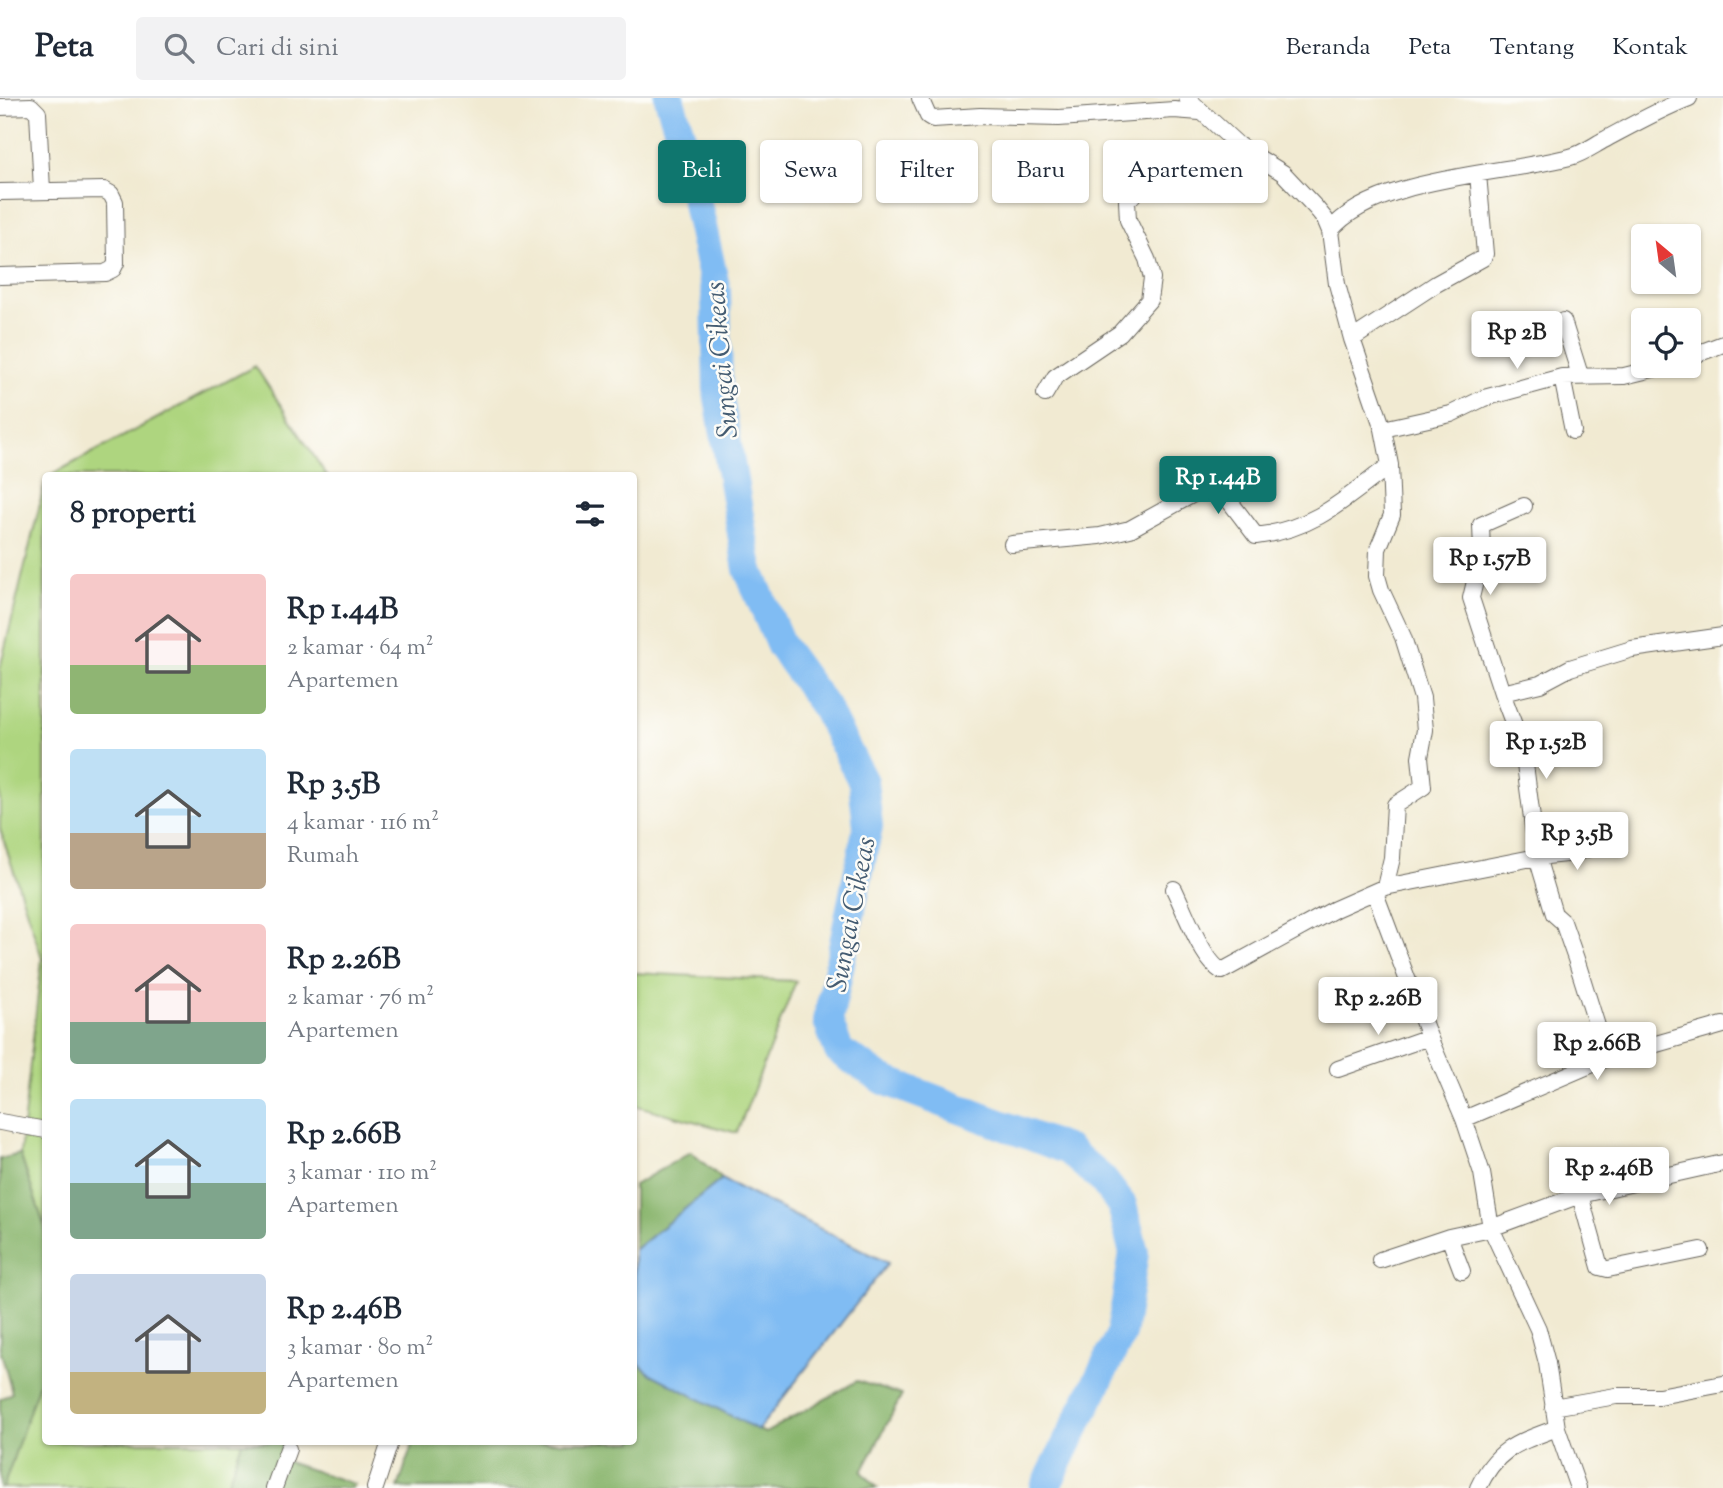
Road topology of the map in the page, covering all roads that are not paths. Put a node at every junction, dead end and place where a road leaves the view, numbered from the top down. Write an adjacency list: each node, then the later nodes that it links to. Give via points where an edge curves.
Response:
1 (920, 98): 5 (street, via 933,120)
2 (1188, 98): 5 (street)
3 (1682, 99): 8 (street, via 1573,156)
4 (0, 107): 9 (street, via 31,106 38,113)
5 (1200, 111): 6 (street)
6 (1232, 140)
7 (1268, 164): 12 (street, via 1316,208)
8 (1478, 174): 12 (street, via 1376,199 1338,220); 15 (street, via 1483,258)
9 (42, 190): 10 (street); 13 (street, via 104,190 111,194 115,202 113,270)
10 (0, 192)
11 (1127, 203): 21 (street, via 1128,220 1152,278 1149,300 1121,333 1055,377)
12 (1330, 230): 15 (street, via 1337,284)
13 (0, 276)
14 (1563, 321): 19 (street)
15 (1352, 339): 22 (street)
16 (1723, 344): 17 (street)
17 (1701, 352)
18 (1631, 374): 19 (street)
19 (1580, 375): 20 (street)
20 (1562, 377): 22 (street, via 1484,398 1451,414); 23 (street)
21 (1045, 394)
22 (1383, 429): 24 (street)
23 (1573, 430)
24 (1390, 465): 26 (street, via 1322,515 1275,534 1256,536 1215,482 1130,529 1100,537); 32 (street, via 1392,515 1378,549 1378,581 1409,655 1422,698 1425,730 1420,757 1423,787 1395,806 1392,858)
25 (1524, 506): 28 (street, via 1481,525 1482,552 1471,597)
26 (1012, 544)
27 (1723, 636): 28 (street, via 1632,649 1570,668 1540,684)
28 (1502, 693): 30 (street, via 1523,750)
29 (1607, 842): 30 (street, via 1575,853)
30 (1537, 856): 32 (street); 35 (street)
31 (1174, 889): 32 (street, via 1200,942 1222,971 1335,909)
32 (1380, 890): 34 (street)
33 (1723, 1026): 35 (street)
34 (1429, 1037): 36 (street); 37 (street)
35 (1607, 1058): 37 (street)
36 (1338, 1069)
37 (1464, 1119): 42 (street, via 1482,1173)
38 (0, 1122): 39 (street)
39 (42, 1129)
40 (1723, 1163): 41 (street)
41 (1580, 1195): 42 (street); 44 (street, via 1600,1268)
42 (1491, 1228): 43 (street); 48 (street, via 1538,1329)
43 (1449, 1237): 45 (street); 46 (street)
44 (1701, 1250)
45 (1380, 1260)
46 (1462, 1270)
47 (1723, 1384): 48 (street, via 1659,1396 1597,1398)
48 (1553, 1406): 49 (street)
49 (1557, 1428): 54 (street, via 1519,1442 1498,1457); 55 (street)
50 (389, 1445): 53 (street)
51 (288, 1449): 52 (street)
52 (274, 1488)
53 (375, 1488)
54 (1478, 1488)
55 (1578, 1488)

